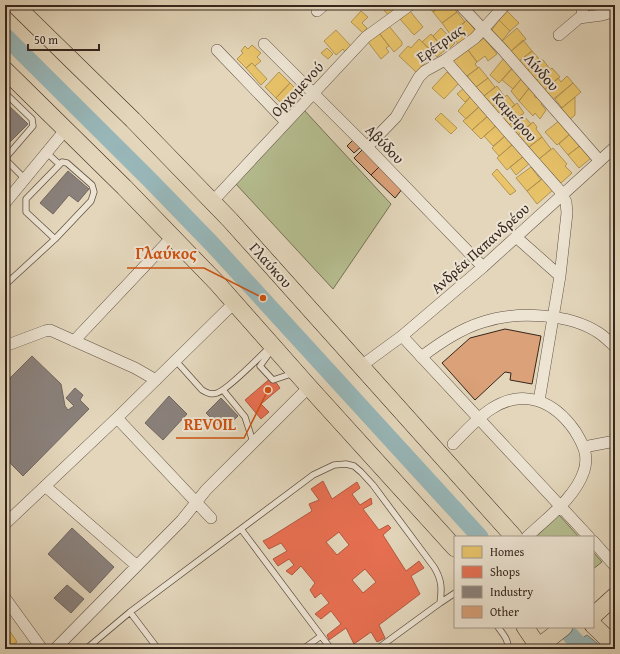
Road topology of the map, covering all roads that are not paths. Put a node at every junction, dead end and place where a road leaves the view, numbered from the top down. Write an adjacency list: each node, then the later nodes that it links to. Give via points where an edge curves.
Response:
1 (15, 5): 25 (main road, Γλαύκου)
2 (410, 5): 15 (street, Ορχομενού, via 366,37)
3 (460, 5): 8 (street, Λίνδου)
4 (505, 5): 8 (street, Ερέτριας)
5 (583, 5): 7 (street)
6 (615, 11): 7 (street)
7 (582, 17): 9 (street, via 576,19)
8 (484, 29): 12 (street, Ερέτριας); 21 (street, Λίνδου)
9 (559, 36)
10 (264, 44): 15 (street, Αβύδου)
11 (217, 50): 16 (street)
12 (445, 60): 18 (street, Ερέτριας, via 419,77 396,117); 24 (street, Καμείρου)
13 (5, 70): 17 (main road)
14 (5, 92): 23 (lane, via 32,119 33,126 8,154 6,160)
15 (314, 94): 16 (street, Ορχομενού); 18 (street, Αβύδου)
16 (286, 122): 25 (street, Ορχομενού)
17 (66, 129): 20 (street); 27 (main road)
18 (367, 147): 30 (street, Αβύδου)
19 (615, 147): 21 (street, Ανδρέα Παπανδρέου)
20 (47, 153): 22 (lane); 23 (street)
21 (599, 160): 24 (street, Ανδρέα Παπανδρέου)
22 (59, 164): 29 (lane, via 26,199 25,205 26,212); 29 (lane, via 67,163 92,185 94,192 91,201)
23 (25, 179): 26 (street)
24 (562, 194): 28 (street, Ανδρέα Παπανδρέου); 31 (street, via 567,207)
25 (213, 201): 42 (main road, Γλαύκου)
26 (5, 203)
27 (172, 236): 33 (main road); 36 (street)
28 (516, 237): 30 (street, Ανδρέα Παπανδρέου); 31 (street)
29 (55, 239): 32 (lane)
30 (483, 267): 35 (street, Ανδρέα Παπανδρέου)
31 (560, 276): 34 (street)
32 (5, 285)
33 (235, 302): 37 (main road); 41 (street)
34 (553, 318): 39 (street, via 592,329); 40 (street, via 512,316 487,320 456,334); 47 (street)
35 (402, 336): 40 (street); 42 (street, Ανδρέα Παπανδρέου)
36 (74, 341): 38 (street, via 46,330); 44 (street, via 144,372)
37 (273, 345): 43 (main road); 43 (lane, via 260,366 273,380); 46 (lane)
38 (5, 346)
39 (615, 347)
40 (421, 357): 49 (street)
41 (176, 361): 44 (street); 46 (lane, via 206,393 214,394)
42 (360, 366): 60 (main road, Γλαύκου)
43 (296, 372): 45 (main road)
44 (156, 380): 48 (street)
45 (309, 387): 51 (street); 64 (main road)
46 (223, 390): 51 (lane, via 245,417)
47 (539, 401): 49 (street, via 508,401 495,406); 53 (street, via 554,408 563,416)
48 (117, 418): 54 (street); 55 (street)
49 (479, 419): 52 (street); 56 (street)
50 (615, 441): 53 (street)
51 (253, 442): 55 (street)
52 (453, 444)
53 (584, 447): 56 (street, via 584,471 577,485)
54 (45, 486): 58 (street); 65 (street)
55 (196, 502): 57 (street); 65 (street, via 182,520)
56 (560, 505): 61 (street); 62 (street)
57 (211, 518)
58 (5, 524)
59 (241, 529): 71 (lane, via 321,470 334,465 354,466 373,485 440,576); 73 (lane); 80 (lane)
60 (513, 536)
61 (528, 536)
62 (588, 536)
63 (594, 542): 66 (street)
64 (454, 547)
65 (136, 566): 84 (street)
66 (615, 566)
67 (615, 587): 72 (main road)
68 (454, 594): 71 (lane)
69 (615, 596): 74 (main road)
70 (5, 598): 83 (street)
71 (440, 603): 89 (lane)
72 (594, 603)
73 (130, 612): 85 (lane); 86 (lane)
74 (594, 615)
75 (594, 625): 81 (main road)
76 (499, 628): 90 (lane, via 509,645)
77 (526, 628): 82 (main road)
78 (563, 628): 82 (main road)
79 (576, 628): 82 (main road)
80 (321, 636): 87 (lane); 88 (lane)
81 (615, 646)
82 (544, 647)
83 (42, 649)
84 (55, 649)
85 (86, 649)
86 (158, 649)
87 (303, 649)
88 (331, 649)
89 (377, 649)
90 (508, 649)

